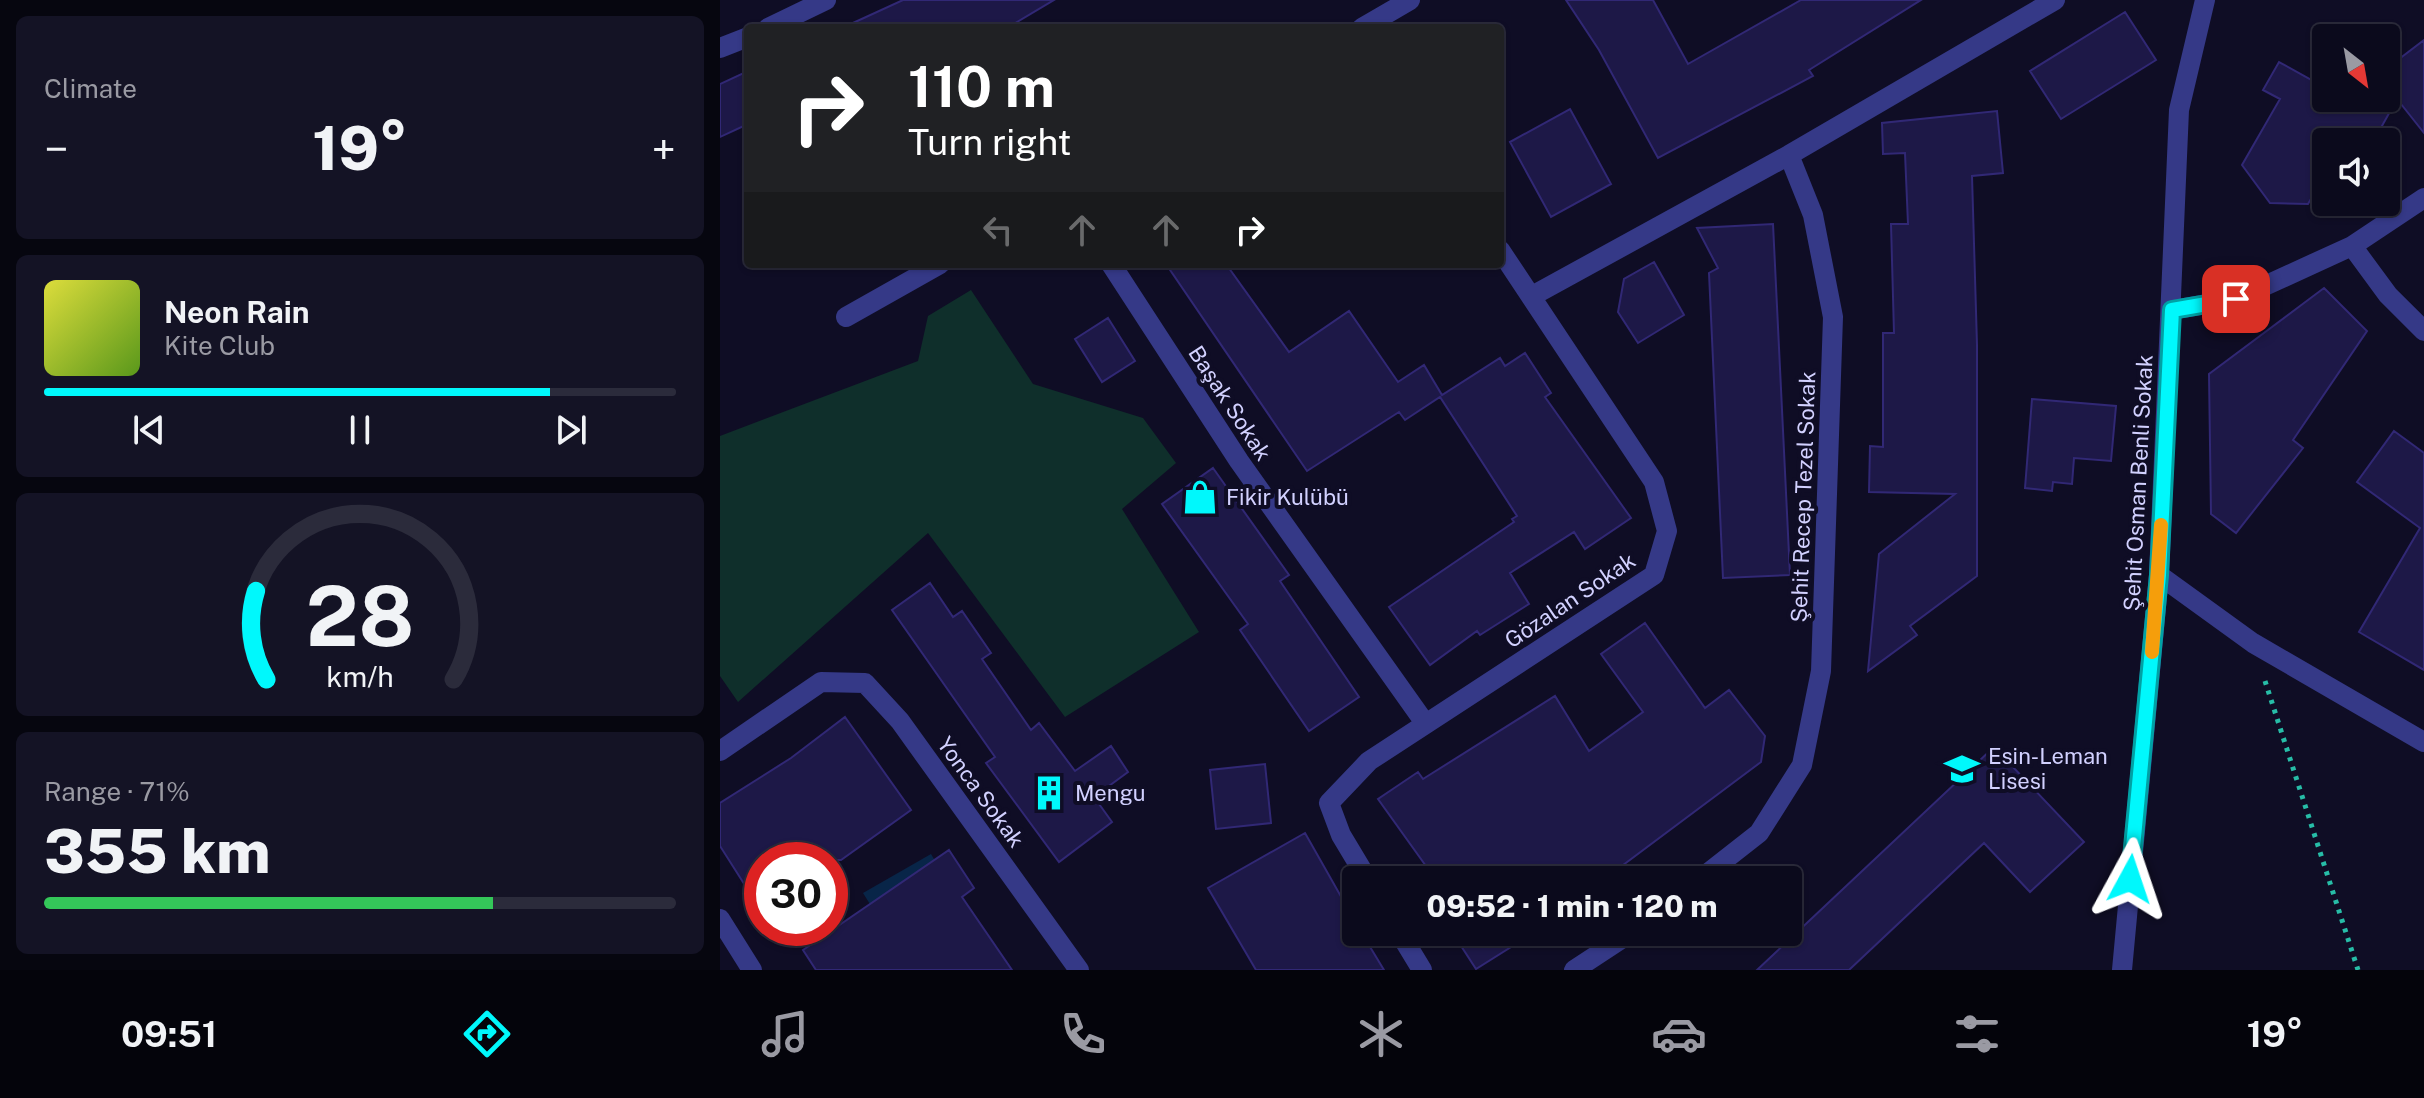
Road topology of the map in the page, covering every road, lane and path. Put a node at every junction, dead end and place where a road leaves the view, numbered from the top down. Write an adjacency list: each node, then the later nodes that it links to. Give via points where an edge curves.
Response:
1 (826, 0): 5 (street)
2 (1410, 0): 6 (street)
3 (2055, 0): 9 (street)
4 (2205, 0): 16 (street, Şehit Osman Benli Sokak, via 2179,110)
5 (776, 24)
6 (1374, 24)
7 (744, 39): 8 (street)
8 (720, 48)
9 (1789, 155): 15 (street); 25 (street, Şehit Recep Tezel Sokak, via 1813,215 1833,317 1821,671 1802,765 1759,833)
10 (2424, 198): 11 (street)
11 (2352, 246): 16 (street, via 2236,299); 18 (street, via 2388,295)
12 (1504, 256): 15 (street, Gözalan Sokak)
13 (933, 268): 17 (street)
14 (1114, 268): 21 (street, Başak Sokak, via 1239,461)
15 (1532, 296): 21 (street, Gözalan Sokak, via 1654,482 1667,531 1654,575)
16 (2172, 310): 19 (street, Şehit Osman Benli Sokak)
17 (846, 317)
18 (2424, 331)
19 (2159, 575): 20 (street); 33 (street, Şehit Osman Benli Sokak)
20 (2253, 643): 22 (street); 34 (path)
21 (1425, 723): 24 (street, Gözalan Sokak, via 1369,761 1329,803)
22 (2424, 742)
23 (720, 751): 30 (street, Yonca Sokak, via 821,682 865,683 900,721)
24 (1360, 866)
25 (1717, 866)
26 (720, 919): 29 (street)
27 (1407, 946): 31 (street)
28 (1611, 946): 32 (street)
29 (752, 970)
30 (1079, 970)
31 (1422, 970)
32 (1574, 970)
33 (2122, 970)
34 (2358, 970)

